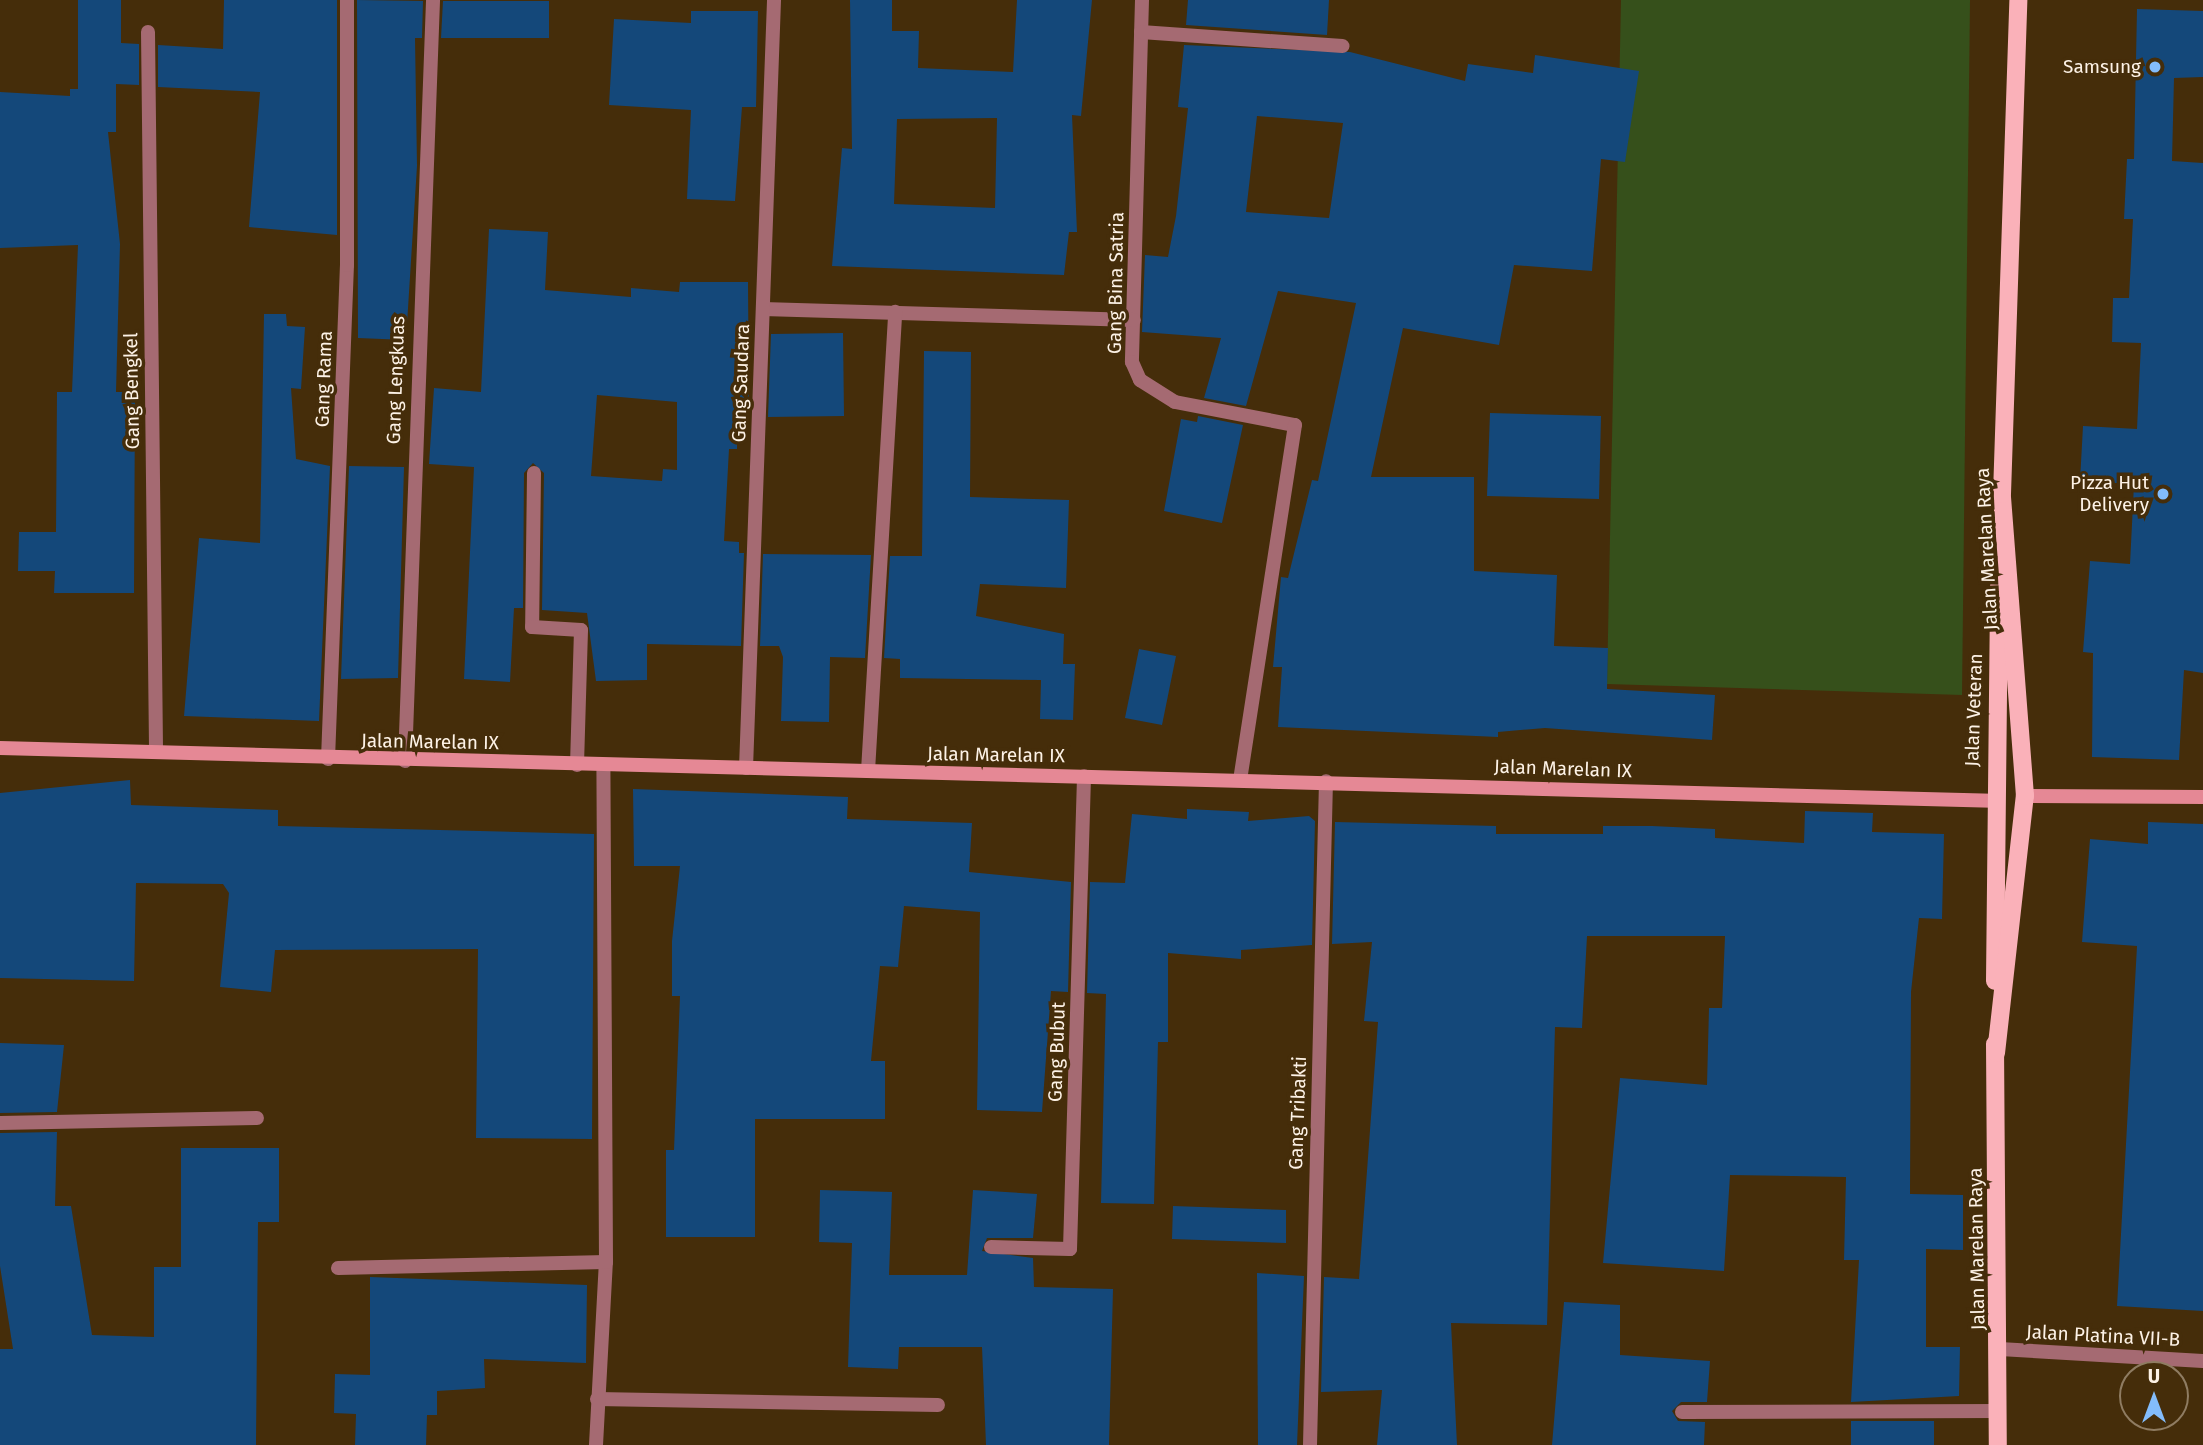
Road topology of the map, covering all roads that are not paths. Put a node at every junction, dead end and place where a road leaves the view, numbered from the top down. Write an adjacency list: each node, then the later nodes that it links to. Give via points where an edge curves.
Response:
1 (347, 0): 16 (street, Gang Rama, via 347,265)
2 (433, 0): 17 (street, Gang Lengkuas)
3 (774, 0): 9 (street, Gang Saudara)
4 (1142, 0): 7 (street, Gang Bina Satria)
5 (2018, 0): 13 (main road, Jalan Marelan Raya)
6 (148, 32): 15 (street, Gang Bengkel)
7 (1141, 32): 8 (street); 11 (street, Gang Bina Satria)
8 (1343, 46)
9 (763, 309): 10 (street); 20 (street, Gang Saudara)
10 (895, 312): 11 (street); 21 (street)
11 (1134, 320): 23 (street, Gang Bina Satria, via 1132,362 1154,391 1203,411 1295,425)
12 (534, 473): 18 (street, via 532,628 582,630)
13 (2002, 494): 25 (main road, Jalan Marelan Raya); 27 (main road, Jalan Veteran)
14 (0, 748): 15 (main road, Jalan Marelan IX)
15 (156, 750): 16 (main road, Jalan Marelan IX)
16 (328, 759): 17 (main road, Jalan Marelan IX)
17 (405, 761): 18 (main road, Jalan Marelan IX)
18 (577, 765): 19 (main road, Jalan Marelan IX)
19 (603, 765): 20 (main road, Jalan Marelan IX); 32 (street)
20 (746, 768): 21 (main road, Jalan Marelan IX)
21 (867, 771): 22 (main road, Jalan Marelan IX)
22 (1084, 776): 23 (main road, Jalan Marelan IX); 31 (street, Gang Bubut, via 1070,1249)
23 (1240, 780): 24 (main road, Jalan Marelan IX)
24 (1326, 781): 27 (main road, Jalan Marelan IX); 41 (street, Gang Tribakti)
25 (2025, 796): 26 (main road); 28 (main road, Jalan Marelan Raya)
26 (2203, 797)
27 (1992, 801): 28 (main road, Jalan Marelan Raya)
28 (1996, 1053): 34 (main road, Jalan Marelan Raya)
29 (257, 1118): 30 (street)
30 (0, 1123)
31 (991, 1247)
32 (606, 1262): 33 (street); 36 (street)
33 (338, 1268)
34 (2000, 1349): 35 (street, Jalan Platina VII-B); 38 (main road, Jalan Marelan Raya)
35 (2203, 1362)
36 (597, 1399): 37 (street); 40 (street)
37 (939, 1405)
38 (1998, 1411): 39 (street); 42 (main road, Jalan Marelan Raya)
39 (1682, 1412)
40 (596, 1445)
41 (1310, 1445)
42 (1998, 1445)

